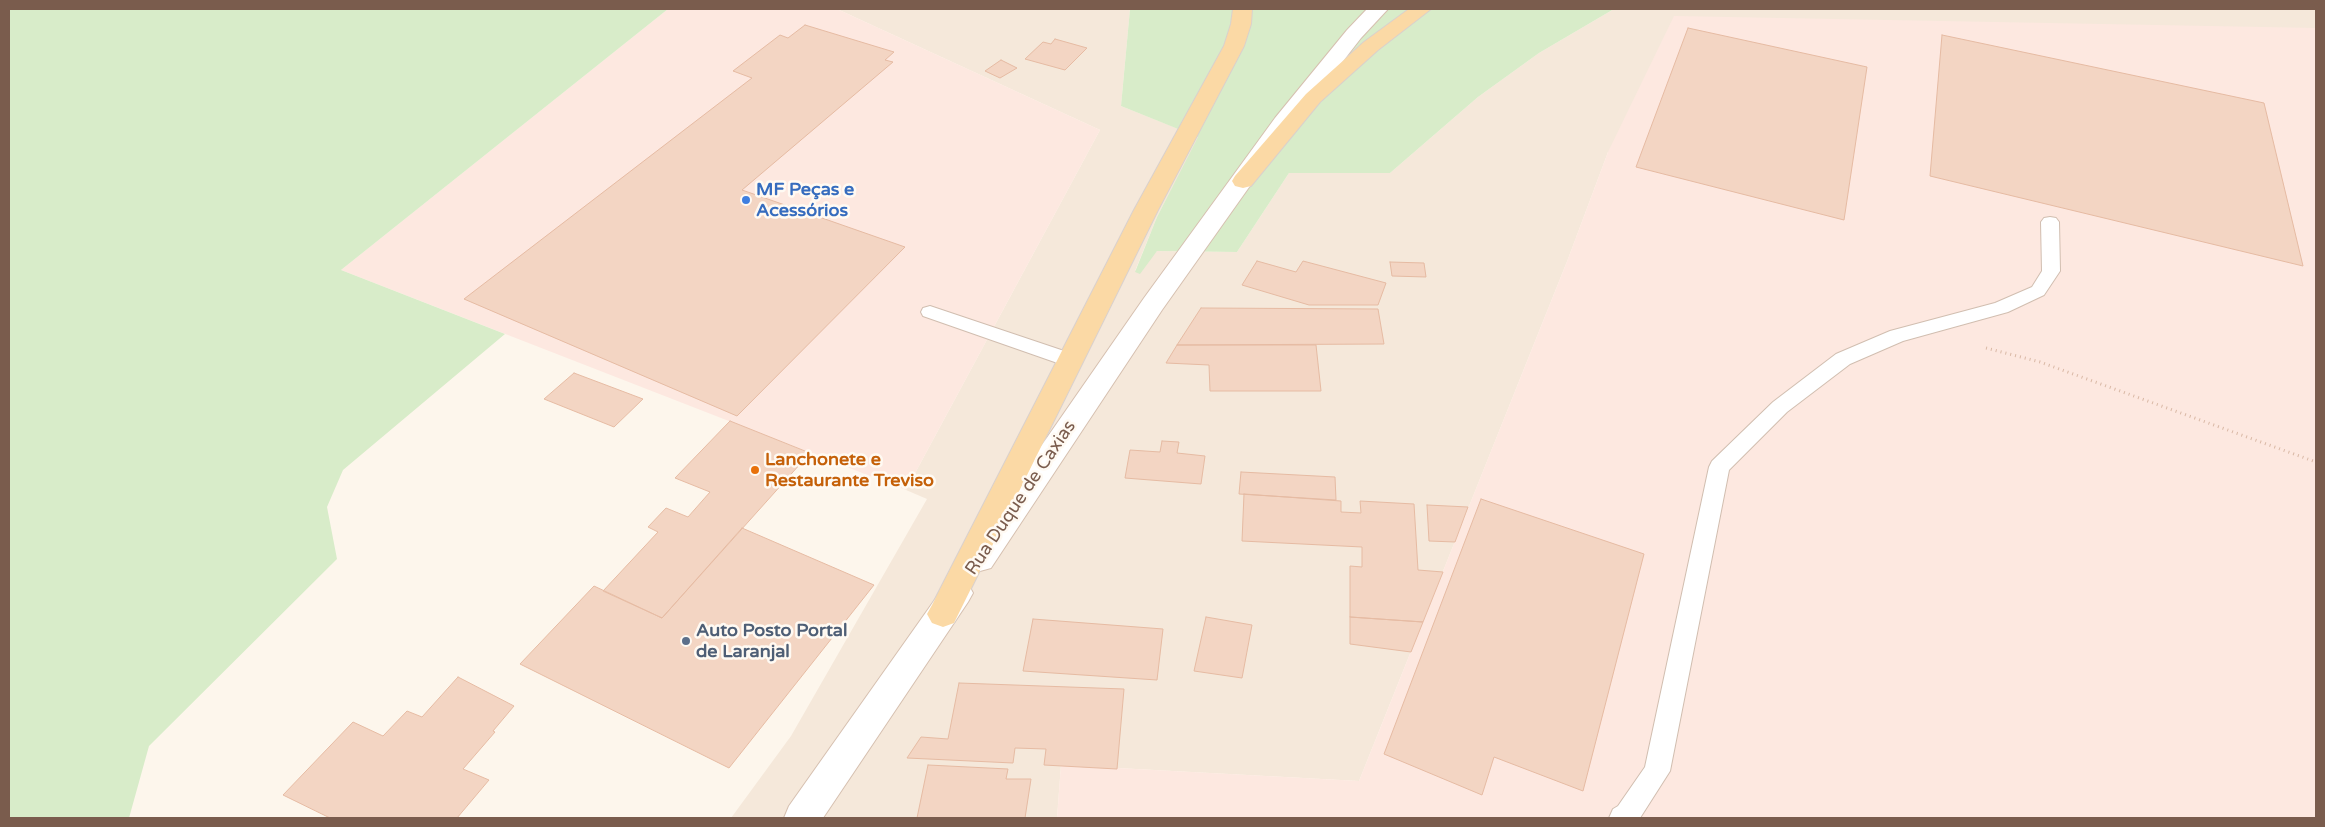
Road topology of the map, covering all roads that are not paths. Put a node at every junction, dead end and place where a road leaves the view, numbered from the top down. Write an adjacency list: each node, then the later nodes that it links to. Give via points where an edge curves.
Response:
1 (1242, 9): 7 (main road, via 1234,46)
2 (1378, 9): 4 (main road, Rua Duque de Caxias, via 1320,75)
3 (1421, 9): 4 (main road, via 1371,46 1313,98)
4 (1243, 181): 8 (main road, Rua Duque de Caxias, via 1153,304)
5 (2050, 222): 10 (lane, via 2051,271 2038,291 2001,308 1896,336 1843,359 1780,407 1719,467 1657,771)
6 (930, 312): 7 (lane)
7 (1069, 360): 8 (main road)
8 (943, 614): 9 (main road, Rua Duque de Caxias)
9 (802, 818)
10 (1622, 818)

